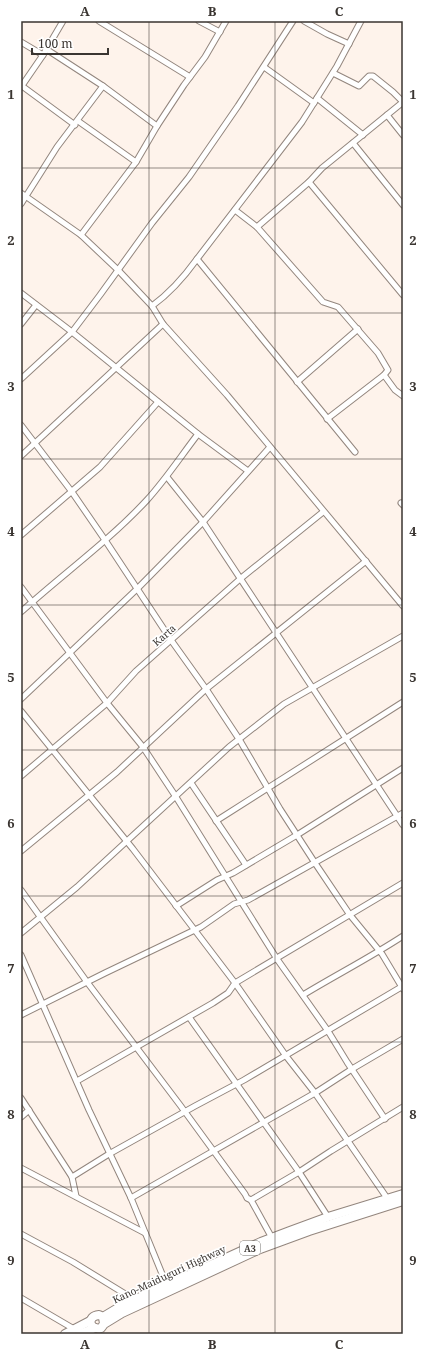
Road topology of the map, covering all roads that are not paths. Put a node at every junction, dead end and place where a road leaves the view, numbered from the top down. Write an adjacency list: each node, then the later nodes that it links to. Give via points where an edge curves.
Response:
1 (64, 21): 11 (street)
2 (99, 21): 15 (street)
3 (199, 21): 8 (street)
4 (226, 21): 8 (street)
5 (293, 21): 13 (street)
6 (304, 21): 10 (street)
7 (361, 21): 10 (street)
8 (220, 32): 15 (street)
9 (21, 42): 12 (street)
10 (349, 44): 14 (street)
11 (46, 49): 12 (street); 16 (street)
12 (43, 55): 17 (street)
13 (264, 66): 18 (street); 35 (street, via 189,177)
14 (333, 73): 18 (street); 19 (street, via 359,86 372,76)
15 (190, 77): 22 (street)
16 (103, 86): 21 (street); 22 (street)
17 (21, 87): 21 (street)
18 (316, 101): 23 (street); 31 (street)
19 (403, 102): 20 (street)
20 (387, 115): 23 (street); 24 (street)
21 (76, 123): 26 (street); 28 (street)
22 (157, 126): 26 (street)
23 (363, 135): 25 (street)
24 (403, 135)
25 (353, 143): 27 (street); 30 (street)
26 (136, 162): 33 (street)
27 (309, 182): 32 (street); 37 (street)
28 (23, 195): 29 (street); 33 (street)
29 (21, 204)
30 (403, 205)
31 (235, 210): 32 (street); 34 (street)
32 (257, 228): 42 (street, via 323,302 338,307)
33 (81, 235): 35 (street)
34 (197, 259): 39 (street, via 165,297); 47 (street)
35 (118, 270): 39 (street); 43 (street)
36 (21, 293): 38 (street)
37 (403, 295)
38 (36, 305): 40 (street); 43 (street)
39 (152, 306): 41 (street)
40 (21, 324)
41 (163, 324): 44 (street); 54 (street)
42 (358, 329): 45 (street, via 385,364 388,370); 47 (street)
43 (72, 332): 44 (street); 46 (street)
44 (115, 367): 49 (street); 53 (street)
45 (384, 375): 48 (street); 50 (street)
46 (21, 379)
47 (298, 382): 50 (street)
48 (403, 396)
49 (158, 402): 52 (street); 59 (street, via 100,467)
50 (327, 419): 55 (street)
51 (21, 425): 53 (street)
52 (198, 434): 57 (street); 58 (street)
53 (35, 443): 56 (street); 59 (street)
54 (270, 447): 57 (street); 60 (street)
55 (355, 452)
56 (21, 456)
57 (248, 472): 61 (street)
58 (167, 476): 61 (street); 63 (street)
59 (72, 492): 62 (street); 63 (street)
60 (323, 512): 64 (street); 65 (street, Karta)
61 (203, 522): 65 (street); 67 (street)
62 (21, 535)
63 (106, 540): 67 (street); 68 (street)
64 (366, 561): 69 (street); 71 (street)
65 (240, 579): 71 (street); 73 (street, Karta)
66 (21, 587): 68 (street)
67 (138, 588): 73 (street); 74 (street)
68 (33, 601): 70 (street); 74 (street)
69 (403, 605)
70 (21, 612)
71 (275, 633): 75 (street); 76 (street)
72 (403, 636): 75 (street)
73 (171, 640): 76 (street); 79 (street, Karta, via 136,671)
74 (70, 652): 77 (street); 79 (street)
75 (312, 688): 81 (street); 82 (street, via 284,704)
76 (206, 689): 82 (street); 83 (street)
77 (21, 699)
78 (403, 702): 81 (street)
79 (107, 703): 83 (street); 84 (street, Karta)
80 (21, 711): 84 (street)
81 (346, 738): 88 (street); 89 (street)
82 (239, 739): 87 (street); 89 (street)
83 (144, 747): 90 (street); 91 (street)
84 (53, 750): 86 (street, Karta); 90 (street)
85 (403, 768): 88 (street)
86 (21, 776)
87 (191, 783): 91 (street); 94 (street)
88 (376, 786): 93 (street); 96 (street)
89 (267, 788): 94 (street); 96 (street)
90 (89, 795): 97 (street); 98 (street)
91 (176, 797): 97 (street); 101 (street)
92 (403, 813): 93 (street)
93 (397, 817): 95 (street); 99 (street)
94 (216, 821): 100 (street)
95 (403, 825)
96 (297, 835): 99 (street); 100 (street)
97 (127, 841): 105 (street); 107 (street)
98 (21, 851)
99 (315, 863): 104 (street); 106 (street)
100 (246, 865): 101 (street)
101 (225, 876): 104 (street); 105 (street)
102 (403, 883): 106 (street)
103 (21, 890): 107 (street)
104 (242, 902): 108 (street, via 234,904); 113 (street)
105 (176, 906): 108 (street)
106 (350, 915): 111 (street); 113 (street)
107 (40, 917): 109 (street); 114 (street)
108 (194, 930): 114 (street); 115 (street)
109 (21, 933)
110 (403, 936): 111 (street)
111 (380, 951): 116 (street); 117 (street)
112 (21, 955): 118 (street)
113 (277, 959): 115 (street); 117 (street)
114 (87, 982): 118 (street); 123 (street)
115 (235, 983): 120 (street, via 228,993); 124 (street)
116 (403, 987): 121 (street)
117 (303, 995): 121 (street)
118 (42, 1004): 119 (street); 126 (street)
119 (21, 1015)
120 (189, 1017): 123 (street); 127 (street)
121 (328, 1031): 124 (street); 125 (street)
122 (403, 1039): 125 (street)
123 (136, 1046): 126 (street); 132 (street)
124 (286, 1056): 127 (street); 128 (street)
125 (352, 1069): 128 (street); 134 (street)
126 (77, 1081): 138 (street)
127 (236, 1085): 132 (street); 135 (street)
128 (315, 1093): 135 (street); 136 (street)
129 (21, 1098): 131 (street)
130 (403, 1107): 134 (street)
131 (29, 1110): 133 (street); 141 (street)
132 (185, 1112): 137 (street); 138 (street)
133 (21, 1117)
134 (385, 1119): 136 (street)
135 (263, 1122): 137 (street); 140 (street)
136 (348, 1141): 140 (street); 147 (street)
137 (214, 1151): 144 (street); 145 (street)
138 (109, 1154): 141 (street); 144 (street)
139 (21, 1168): 143 (street)
140 (299, 1172): 145 (street); 148 (street)
141 (72, 1177): 143 (street)
142 (403, 1194): 147 (highway, Kano-Maiduguri Highway / A3)
143 (76, 1196): 150 (street)
144 (130, 1198): 150 (street)
145 (251, 1200): 151 (street)
146 (403, 1200): 147 (highway, Kano-Maiduguri Highway / A3)
147 (390, 1201): 148 (highway, Kano-Maiduguri Highway / A3); 155 (highway, Kano-Maiduguri Highway / A3, via 260,1249 128,1310)
148 (328, 1217): 151 (highway, Kano-Maiduguri Highway / A3)
149 (21, 1234): 154 (street)
150 (145, 1234): 152 (street)
151 (272, 1238): 152 (highway, Kano-Maiduguri Highway / A3)
152 (168, 1286): 154 (highway, Kano-Maiduguri Highway / A3)
153 (21, 1298): 156 (street)
154 (135, 1300): 155 (highway, Kano-Maiduguri Highway / A3, via 123,1305)
155 (99, 1327): 156 (highway, Kano-Maiduguri Highway / A3)
156 (77, 1331): 157 (highway, Kano-Maiduguri Highway / A3)
157 (65, 1334)

